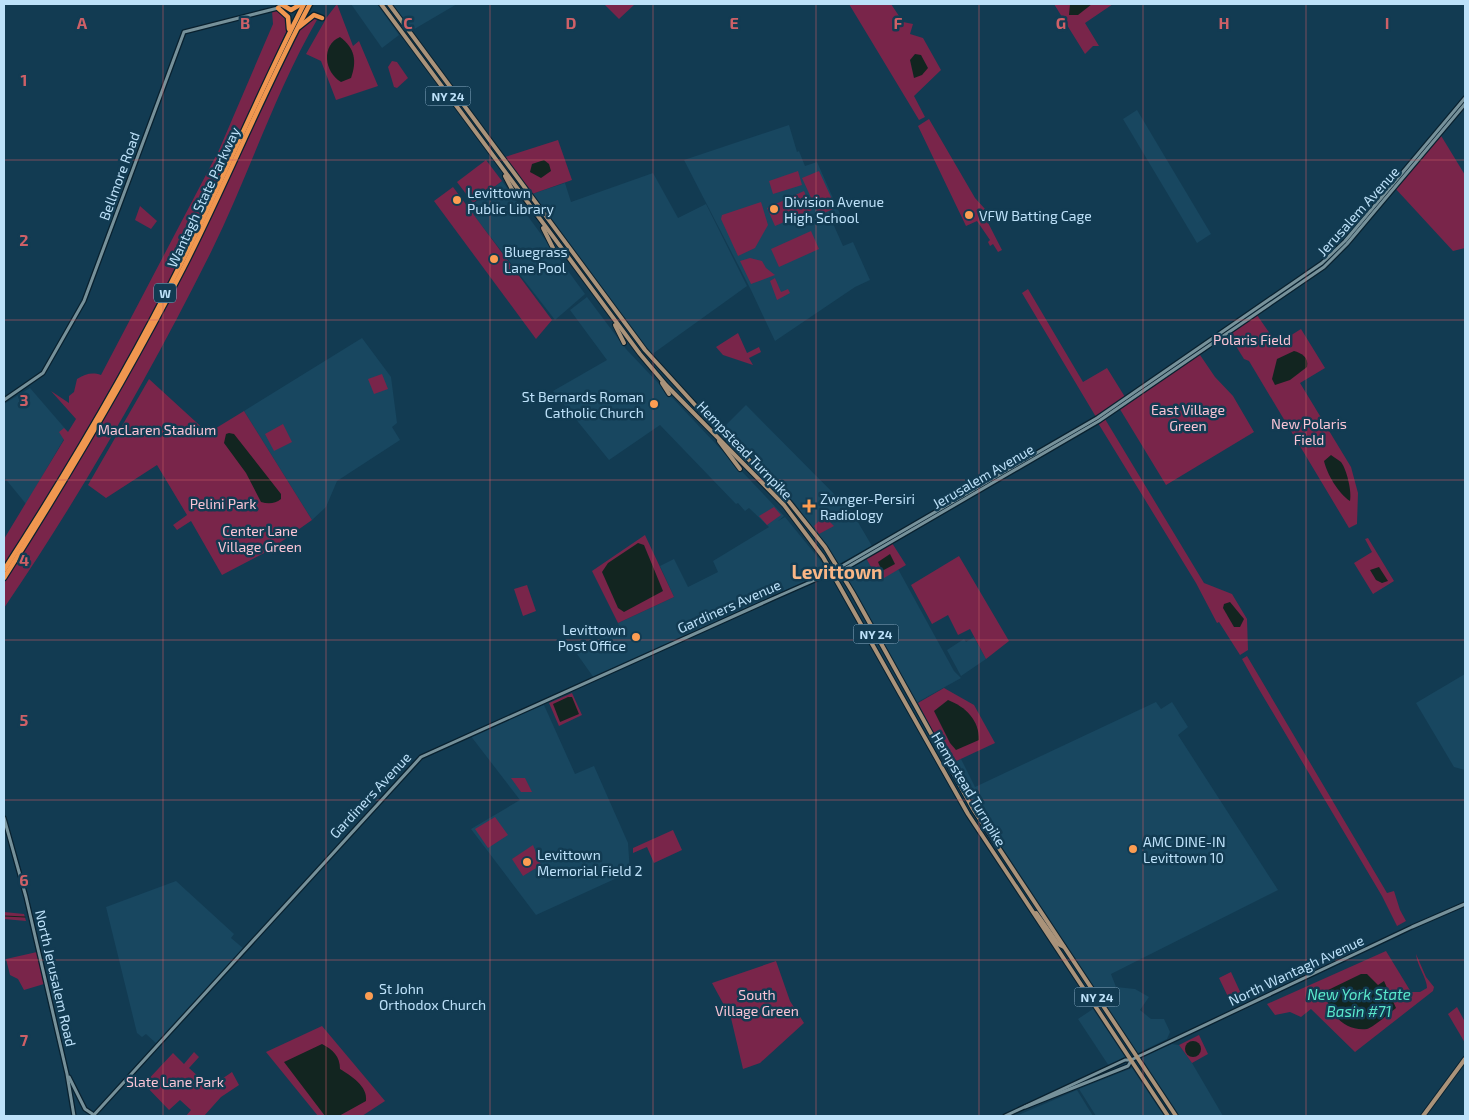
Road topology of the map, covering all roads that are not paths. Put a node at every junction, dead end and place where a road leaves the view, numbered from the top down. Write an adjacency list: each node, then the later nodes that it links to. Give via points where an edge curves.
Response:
1 (302, 4): 5 (highway, via 292,10); 7 (highway, Wantagh State Parkway / W)
2 (310, 4): 7 (highway, Wantagh State Parkway / W)
3 (381, 4): 10 (main road, Hempstead Turnpike / NY 24)
4 (389, 4): 17 (main road, Hempstead Turnpike / NY 24)
5 (280, 5): 7 (highway, via 288,17); 21 (main road, Bellmore Road, via 184,32 84,301 43,373)
6 (322, 18): 7 (highway, via 316,15 308,19)
7 (291, 34): 25 (highway, Wantagh State Parkway / W, via 153,317); 27 (highway, Wantagh State Parkway / W, via 204,226 156,321 91,436)
8 (1465, 98): 13 (main road, Jerusalem Avenue)
9 (1465, 104): 13 (main road, Jerusalem Avenue)
10 (499, 165): 11 (main road); 12 (main road, Hempstead Turnpike / NY 24)
11 (516, 198)
12 (537, 217): 14 (main road); 15 (main road, Hempstead Turnpike / NY 24)
13 (1360, 226): 24 (main road, Jerusalem Avenue, via 1322,263 1097,418)
14 (554, 250)
15 (611, 316): 16 (main road); 18 (main road, Hempstead Turnpike / NY 24)
16 (624, 343)
17 (645, 350): 18 (main road); 24 (main road, Hempstead Turnpike / NY 24, via 788,500)
18 (640, 354): 19 (main road, Hempstead Turnpike / NY 24)
19 (658, 376): 20 (main road); 22 (main road, Hempstead Turnpike / NY 24)
20 (669, 394)
21 (4, 400)
22 (708, 428): 23 (main road); 26 (main road, Hempstead Turnpike / NY 24, via 784,505)
23 (740, 468)
24 (840, 569): 26 (main road, Jerusalem Avenue); 31 (main road, Hempstead Turnpike / NY 24, via 972,809)
25 (4, 570)
26 (833, 572): 30 (main road, Hempstead Turnpike / NY 24, via 951,786); 38 (main road, Gardiners Avenue, via 421,757)
27 (4, 578)
28 (4, 818): 36 (main road, North Jerusalem Road)
29 (1465, 904): 33 (main road, North Wantagh Avenue)
30 (1030, 908): 31 (main road, via 1042,919 1058,944); 32 (main road, Hempstead Turnpike / NY 24)
31 (1064, 947): 32 (main road); 33 (main road, Hempstead Turnpike / NY 24)
32 (1058, 951): 35 (main road, Hempstead Turnpike / NY 24)
33 (1137, 1058): 35 (main road, North Wantagh Avenue); 41 (main road, Hempstead Turnpike / NY 24)
34 (1465, 1059): 42 (main road)
35 (1131, 1060): 39 (main road, North Wantagh Avenue); 40 (main road, Hempstead Turnpike / NY 24)
36 (67, 1074): 37 (main road, North Jerusalem Road); 38 (main road, via 85,1109)
37 (74, 1116)
38 (93, 1116)
39 (1005, 1116)
40 (1168, 1116)
41 (1176, 1116)
42 (1423, 1116)

